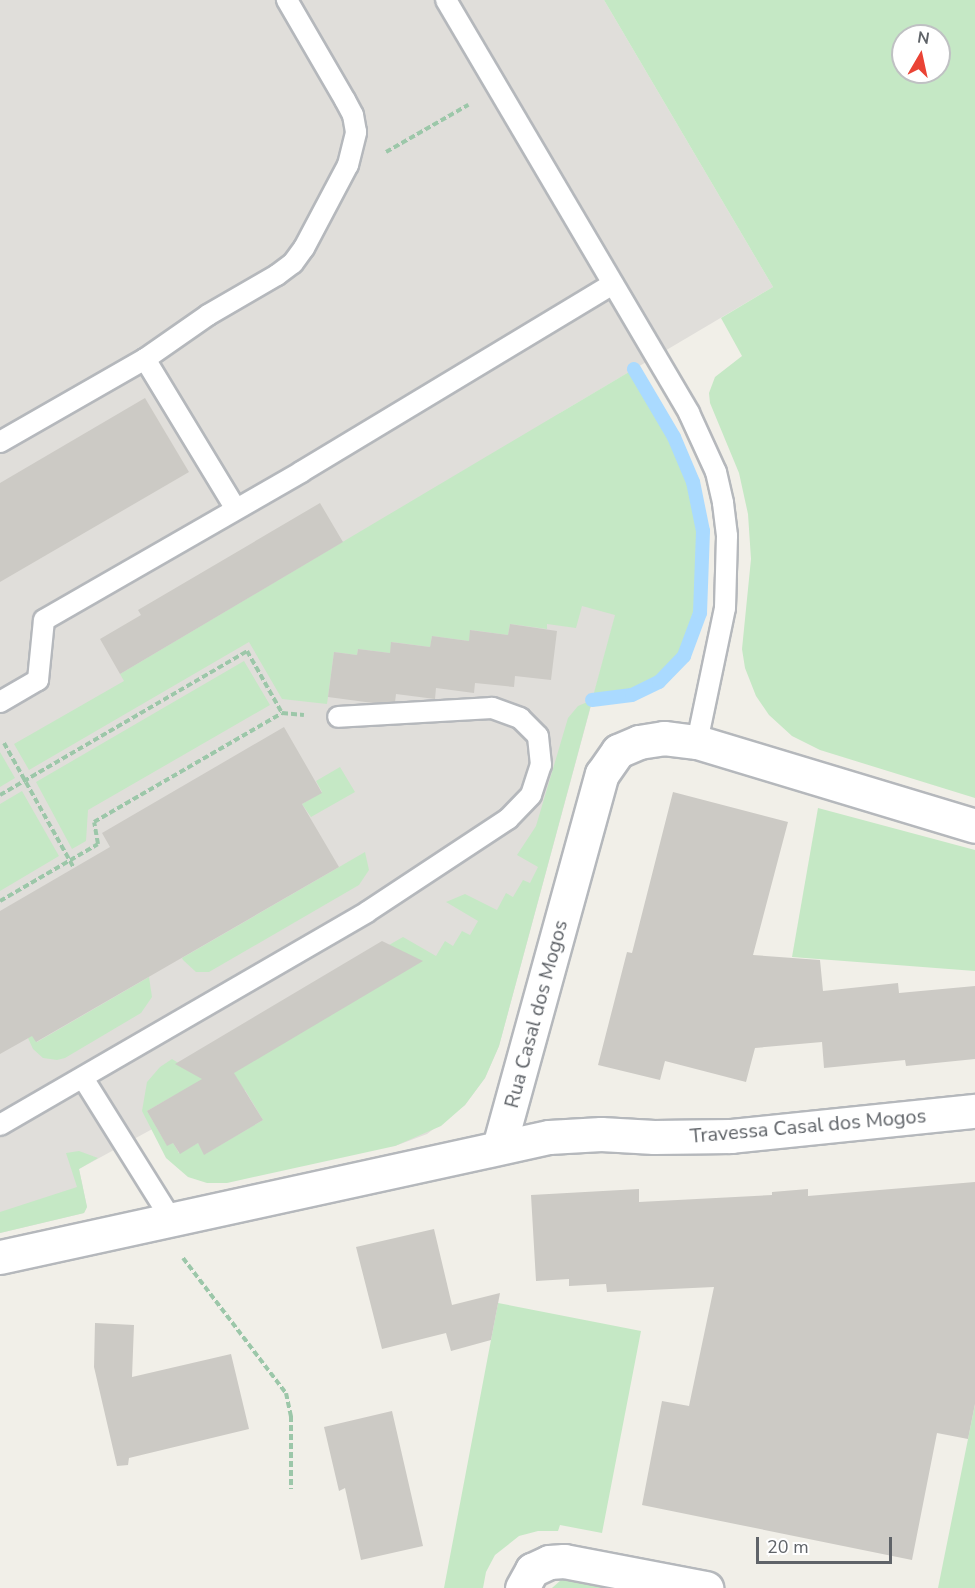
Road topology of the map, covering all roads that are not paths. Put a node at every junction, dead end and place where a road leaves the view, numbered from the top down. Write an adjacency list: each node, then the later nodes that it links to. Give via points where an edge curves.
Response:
1 (287, 0): 4 (lane, via 353,115 356,132 348,165 293,263)
2 (446, 0): 3 (lane)
3 (614, 284): 6 (lane); 9 (lane, via 689,412 712,461 723,503 727,536 725,608)
4 (145, 359): 5 (lane); 6 (lane)
5 (0, 442)
6 (236, 509): 7 (lane, via 44,620 38,680)
7 (0, 702)
8 (338, 717): 11 (lane, via 492,708 520,718 538,736 541,765 531,795 508,819 367,912)
9 (697, 742): 10 (street, Rua Casal dos Mogos); 14 (street, Rua Casal dos Mogos, via 664,738 639,742 618,752 602,774)
10 (975, 826)
11 (83, 1078): 13 (lane); 15 (lane)
12 (975, 1111): 14 (street, Travessa Casal dos Mogos, via 731,1136 601,1134 549,1137)
13 (0, 1125)
14 (499, 1147): 15 (street)
15 (171, 1219): 16 (street)
16 (0, 1257)
17 (522, 1588): 18 (street, via 532,1570 549,1562 564,1561)
18 (706, 1588)

